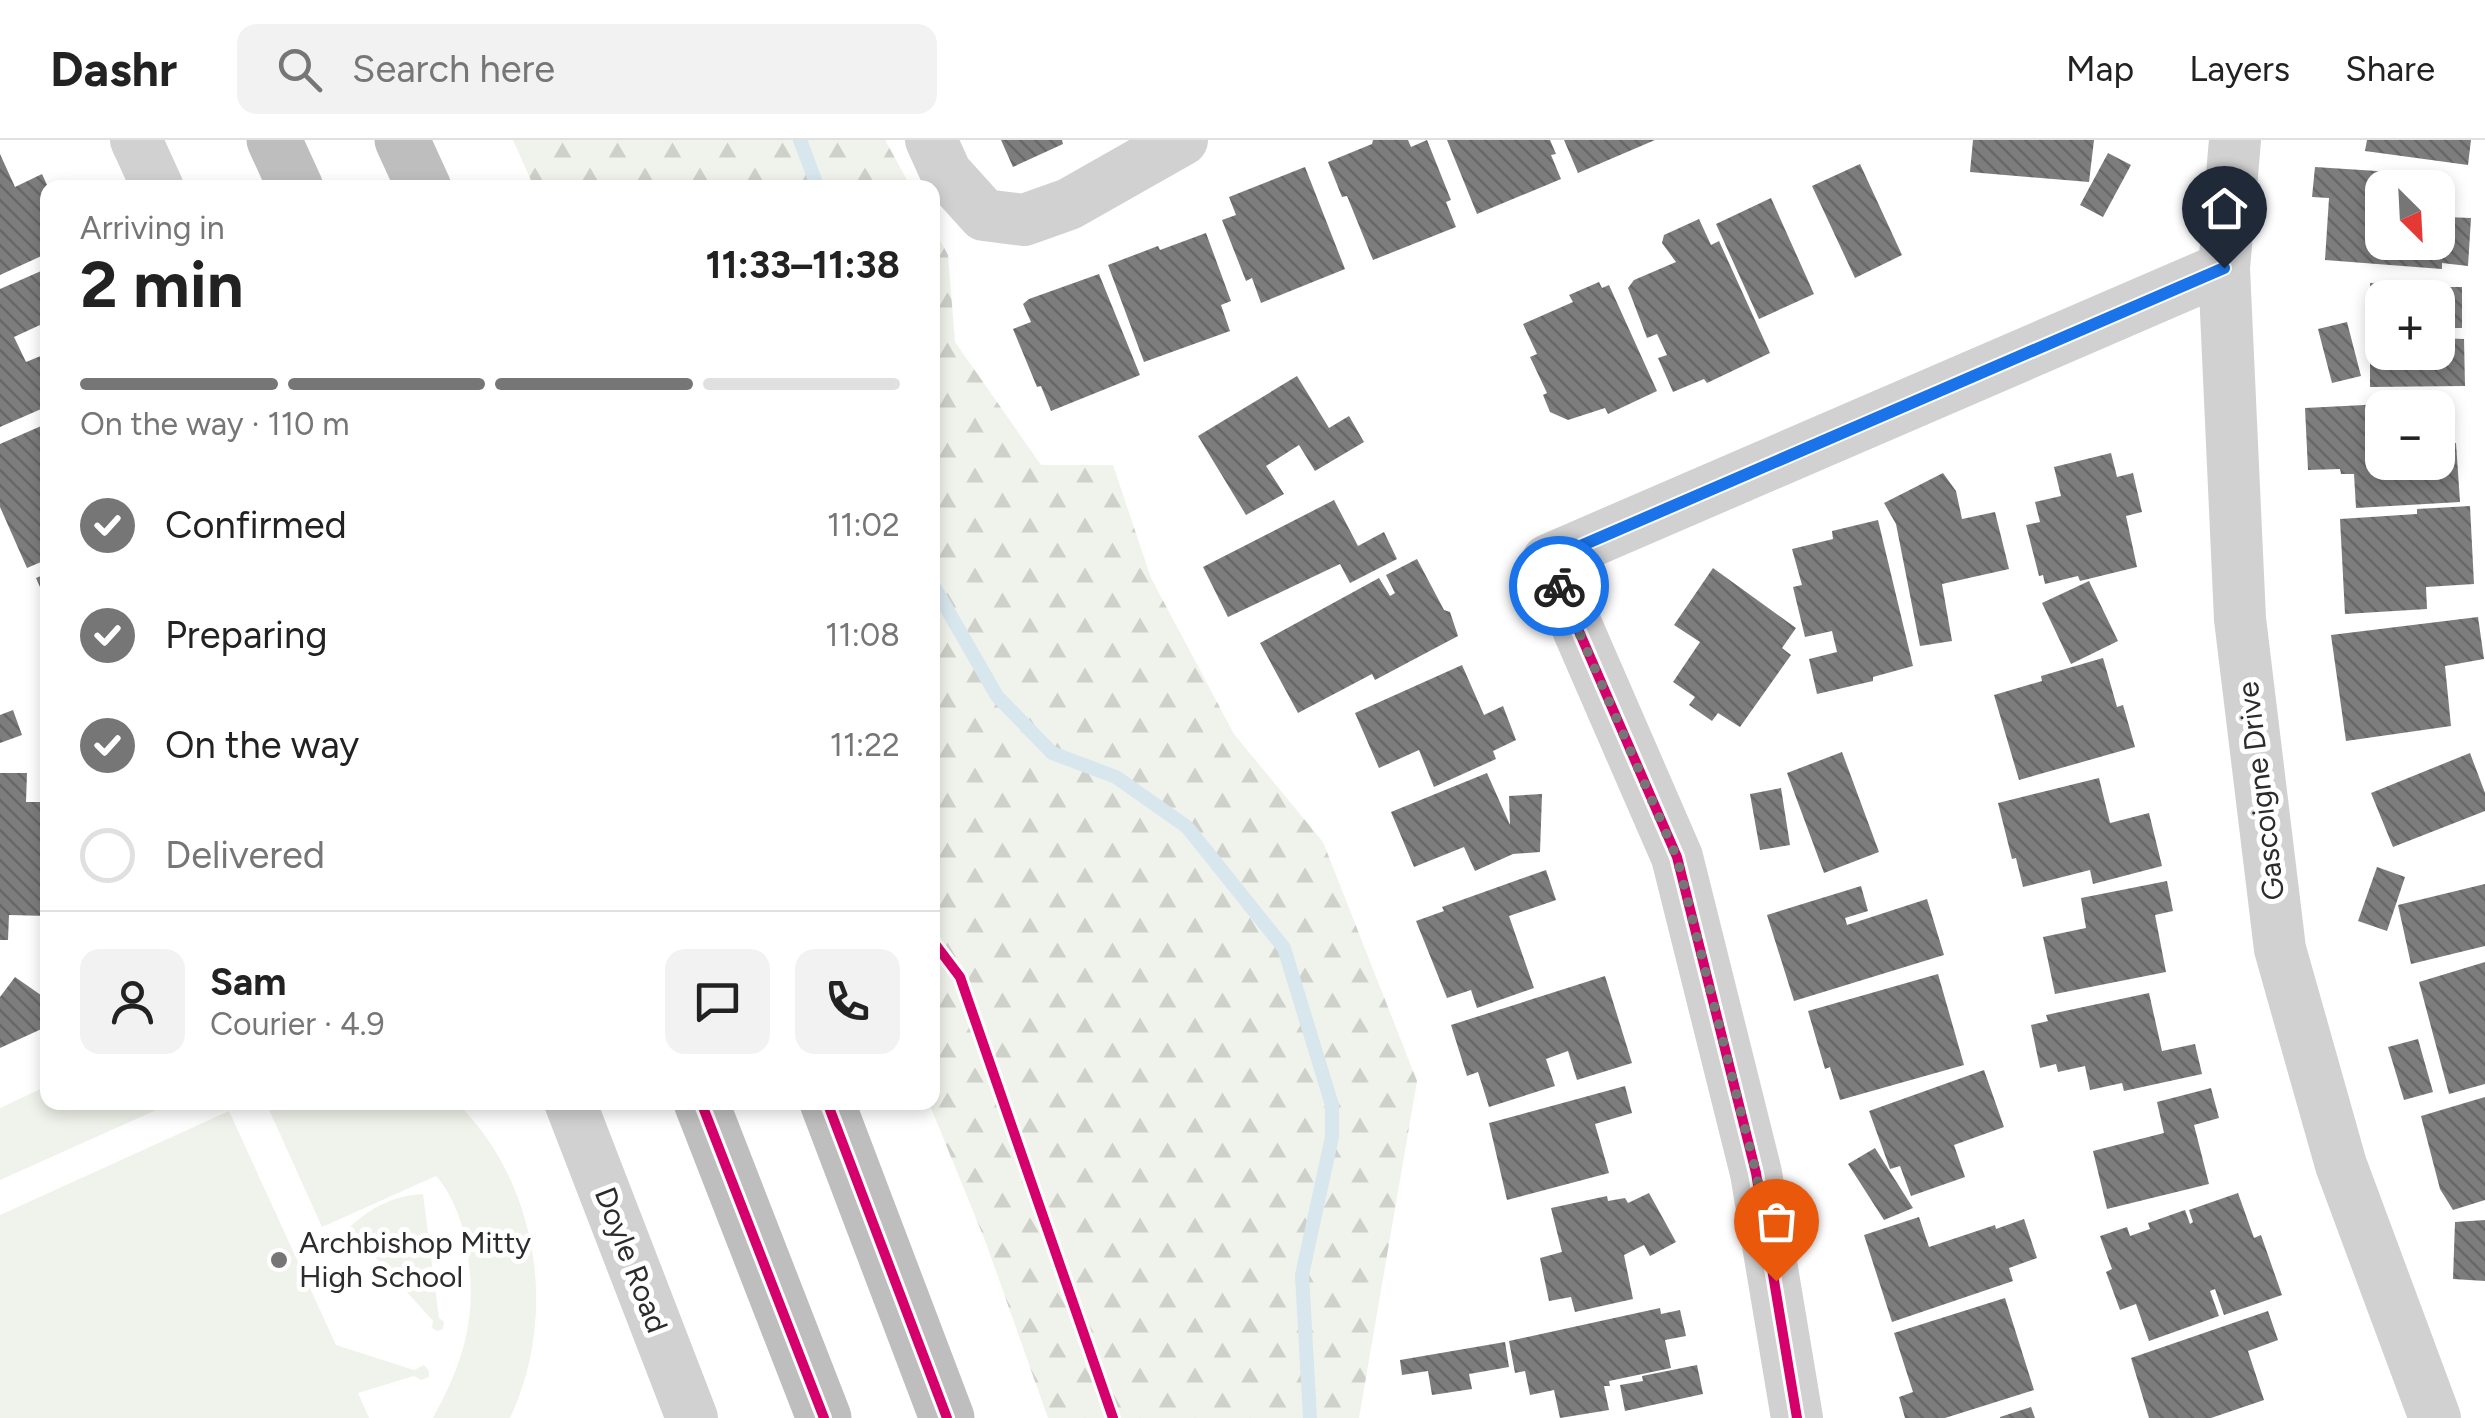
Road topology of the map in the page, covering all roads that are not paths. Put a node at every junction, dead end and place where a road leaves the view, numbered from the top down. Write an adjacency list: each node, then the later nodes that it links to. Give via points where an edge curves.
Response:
1 (136, 140): 7 (street)
2 (274, 140): 8 (highway)
3 (402, 140): 9 (highway)
4 (931, 140): 5 (street, via 946,172 984,215 1024,220 1068,204)
5 (1182, 140)
6 (2236, 140): 10 (street, Gascoigne Drive)
7 (154, 180)
8 (292, 180)
9 (420, 180)
10 (2224, 268): 17 (street, via 1548,560 1677,858 1756,1172); 18 (street, Gascoigne Drive, via 2240,619 2280,949 2340,1165)
11 (573, 1110): 14 (street, Doyle Road)
12 (705, 1110): 15 (highway)
13 (830, 1110): 16 (highway)
14 (692, 1418)
15 (824, 1418)
16 (947, 1418)
17 (1797, 1418)
18 (2435, 1418)

